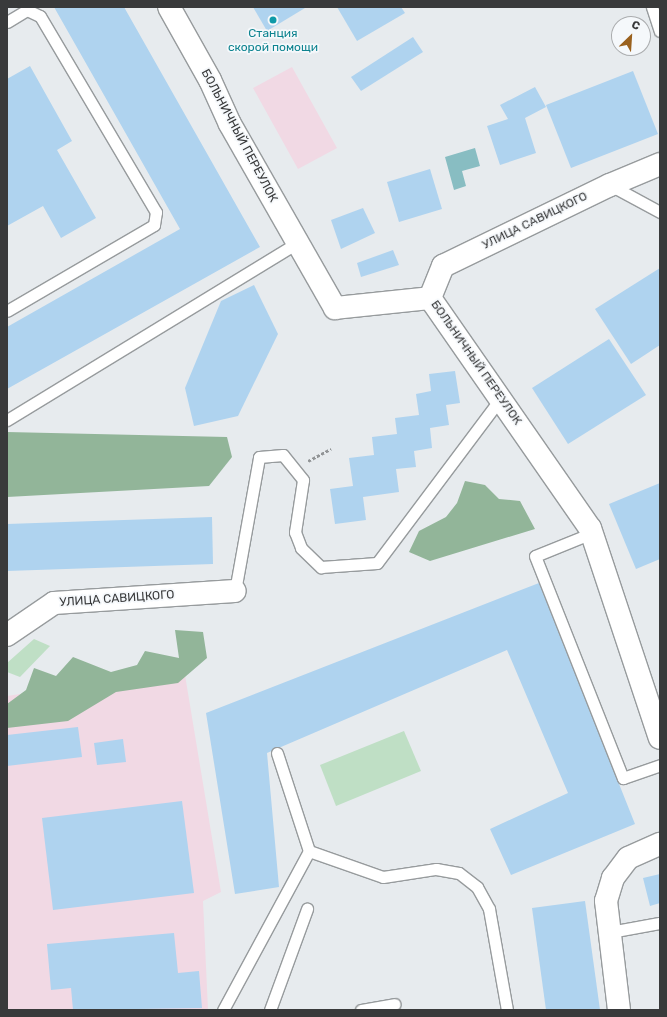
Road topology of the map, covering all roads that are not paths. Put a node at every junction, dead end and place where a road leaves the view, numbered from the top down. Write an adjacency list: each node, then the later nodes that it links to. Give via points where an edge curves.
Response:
1 (170, 7): 8 (street, БОЛЬНИЧНЫЙ ПЕРЕУЛОК, via 210,80 230,124)
2 (652, 7): 4 (lane)
3 (7, 22): 10 (lane, via 27,10 40,16 156,212 154,225)
4 (660, 31)
5 (660, 164): 6 (street, УЛИЦА САВИЦКОГО)
6 (610, 185): 7 (lane); 9 (street, УЛИЦА САВИЦКОГО, via 443,266)
7 (660, 212)
8 (297, 243): 9 (street, БОЛЬНИЧНЫЙ ПЕРЕУЛОК, via 335,308); 12 (lane)
9 (430, 298): 11 (street, БОЛЬНИЧНЫЙ ПЕРЕУЛОК)
10 (7, 311)
11 (501, 398): 13 (street, БОЛЬНИЧНЫЙ ПЕРЕУЛОК); 14 (lane, via 377,563 321,567 301,548 295,532 303,480 283,455 259,457)
12 (7, 420)
13 (592, 533): 16 (street, БОЛЬНИЧНЫЙ ПЕРЕУЛОК); 18 (lane, via 535,556 623,778)
14 (235, 591): 15 (street, УЛИЦА САВИЦКОГО, via 54,603)
15 (7, 635)
16 (660, 738)
17 (277, 753): 20 (lane)
18 (660, 765)
19 (660, 844): 23 (street, via 628,858 613,878 606,901)
20 (309, 851): 25 (lane); 28 (lane, via 383,877 436,869 459,873 477,887 489,909)
21 (307, 909): 26 (lane)
22 (659, 923): 23 (lane)
23 (610, 932): 29 (street)
24 (394, 1004): 27 (lane)
25 (223, 1010)
26 (270, 1010)
27 (361, 1010)
28 (507, 1010)
29 (619, 1010)

